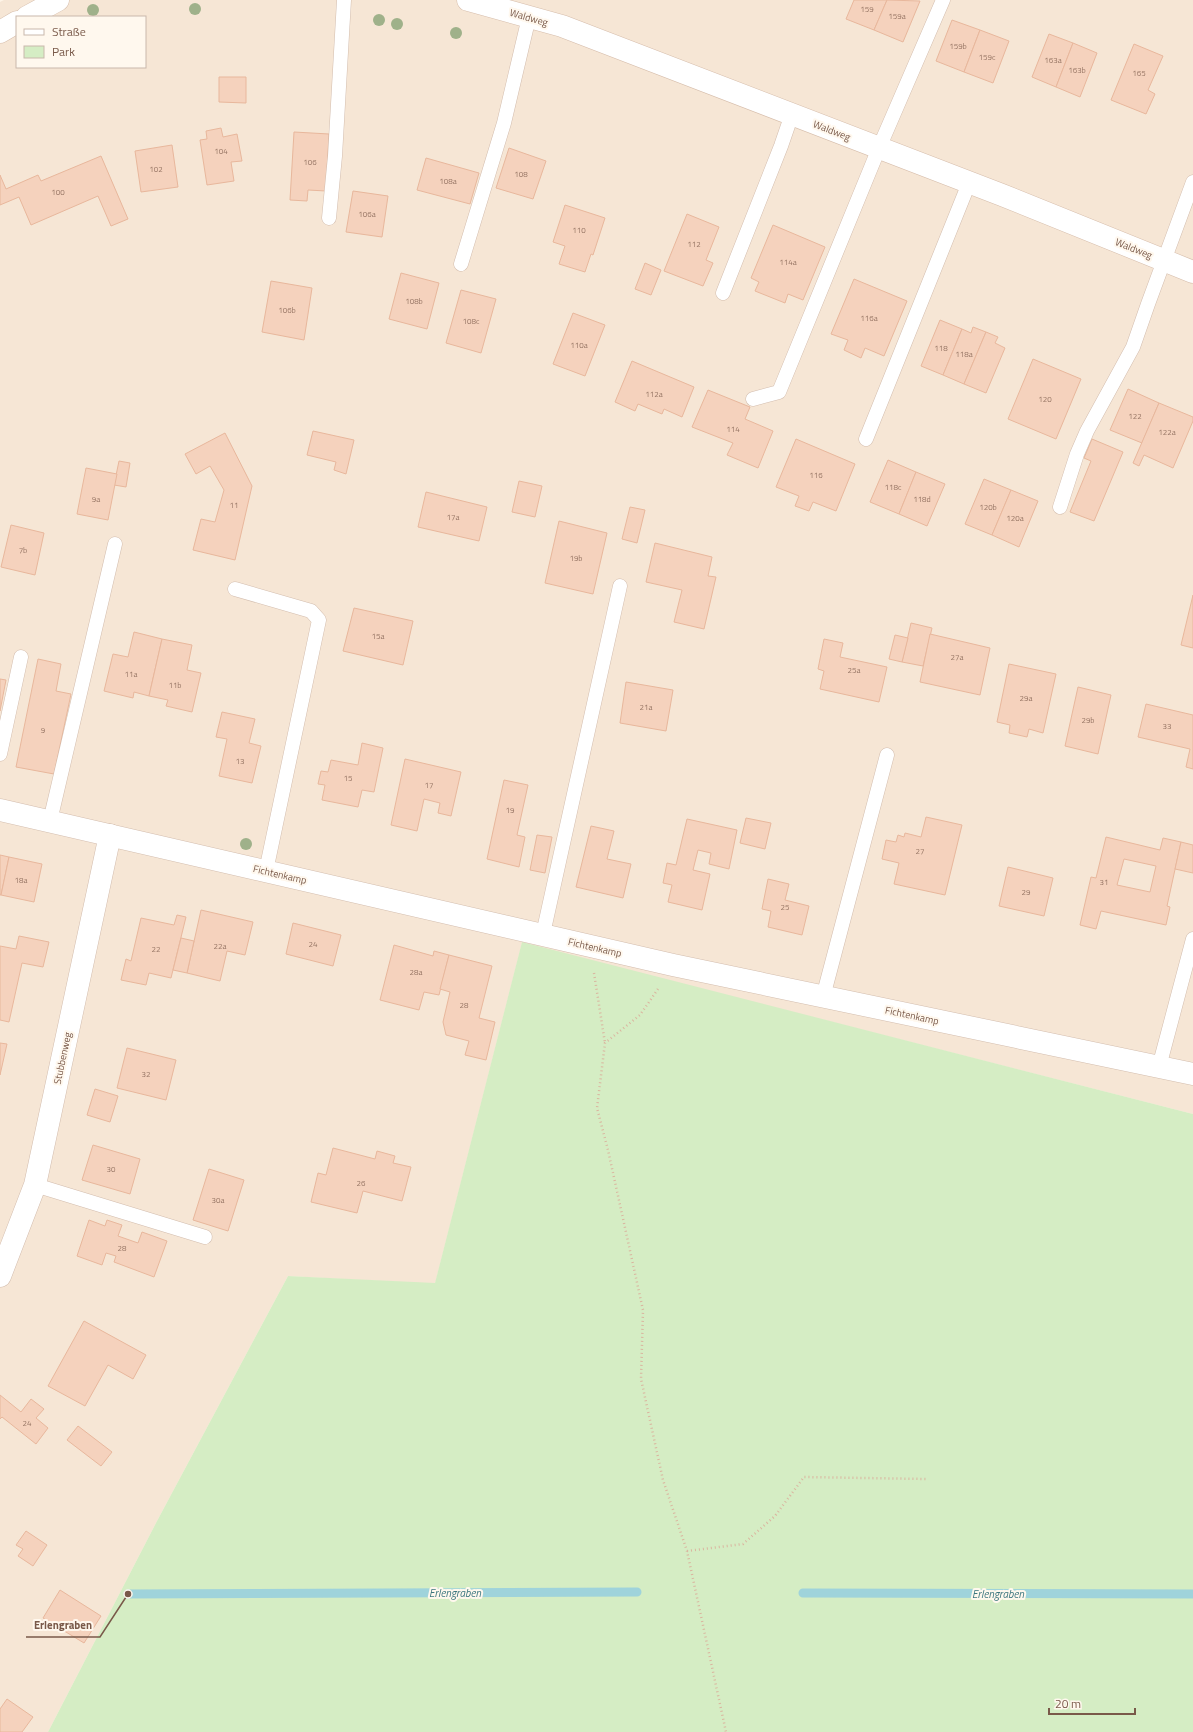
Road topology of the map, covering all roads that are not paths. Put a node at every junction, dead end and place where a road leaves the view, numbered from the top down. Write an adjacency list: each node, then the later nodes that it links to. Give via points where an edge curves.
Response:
1 (58, 0): 5 (street)
2 (344, 0): 13 (lane)
3 (468, 0): 6 (street, Waldweg)
4 (943, 0): 10 (lane)
5 (29, 16)
6 (529, 17): 9 (street, Waldweg, via 562,26); 15 (lane, via 504,123)
7 (16, 23): 8 (street)
8 (0, 32)
9 (792, 114): 10 (street, Waldweg); 17 (lane)
10 (879, 148): 12 (street, Waldweg); 18 (lane, via 779,392)
11 (1193, 182): 14 (lane)
12 (969, 183): 14 (street, Waldweg); 19 (lane)
13 (329, 218)
14 (1164, 261): 16 (street, Waldweg); 20 (lane, via 1133,347 1077,454)
15 (461, 264)
16 (1193, 272)
17 (723, 293)
18 (753, 399)
19 (866, 439)
20 (1060, 507)
21 (115, 544): 28 (lane)
22 (620, 586): 31 (lane)
23 (235, 589): 30 (lane, via 311,610 319,620)
24 (21, 657): 25 (lane)
25 (0, 754)
26 (887, 755): 33 (lane)
27 (0, 810): 28 (street, Fichtenkamp)
28 (50, 821): 29 (street, Fichtenkamp)
29 (110, 835): 30 (street, Fichtenkamp); 36 (street, Stubbenweg)
30 (266, 871): 31 (street, Fichtenkamp)
31 (543, 934): 33 (street, Fichtenkamp, via 673,965)
32 (1193, 939): 34 (lane)
33 (823, 996): 34 (street, Fichtenkamp)
34 (1159, 1067): 35 (street, Fichtenkamp)
35 (1193, 1074)
36 (35, 1185): 37 (lane); 38 (street, Stubbenweg)
37 (205, 1237)
38 (0, 1276)

